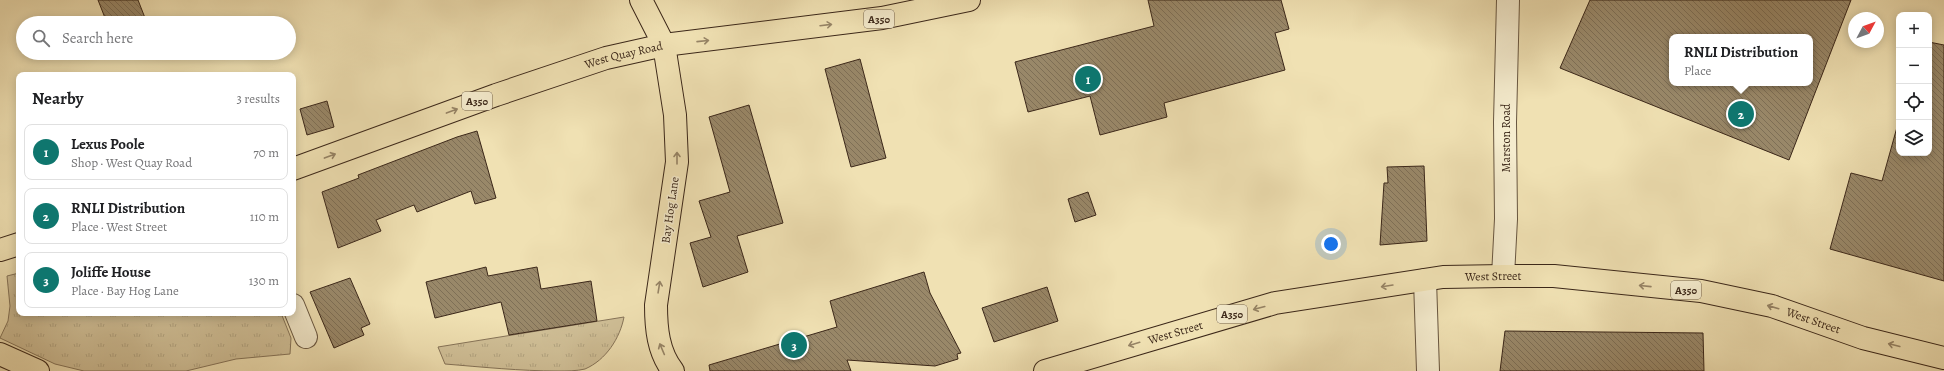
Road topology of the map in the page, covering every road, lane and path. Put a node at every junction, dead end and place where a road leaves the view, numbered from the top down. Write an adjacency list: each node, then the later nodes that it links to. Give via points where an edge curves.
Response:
1 (641, 0): 4 (highway, Bay Hog Lane)
2 (969, 0): 4 (highway, West Quay Road / A350, one-way to 2, via 882,18)
3 (1508, 0): 8 (street, Marston Road)
4 (664, 45): 5 (highway, West Quay Road / A350, one-way to 4, via 541,79 606,58); 15 (highway, Bay Hog Lane, one-way to 4, via 659,342 656,326 656,305 677,162 675,115)
5 (296, 168)
6 (16, 245): 7 (highway)
7 (0, 250)
8 (1503, 276): 9 (highway, West Street / A350); 13 (highway, West Street / A350, one-way to 8, via 1863,338 1772,306 1701,291 1554,276)
9 (1425, 280): 16 (highway, West Street / A350, one-way to 16, via 1275,303); 17 (street)
10 (296, 312): 11 (street)
11 (306, 337)
12 (0, 354): 14 (highway)
13 (1944, 358)
14 (38, 371)
15 (673, 371)
16 (1045, 371)
17 (1428, 371)

